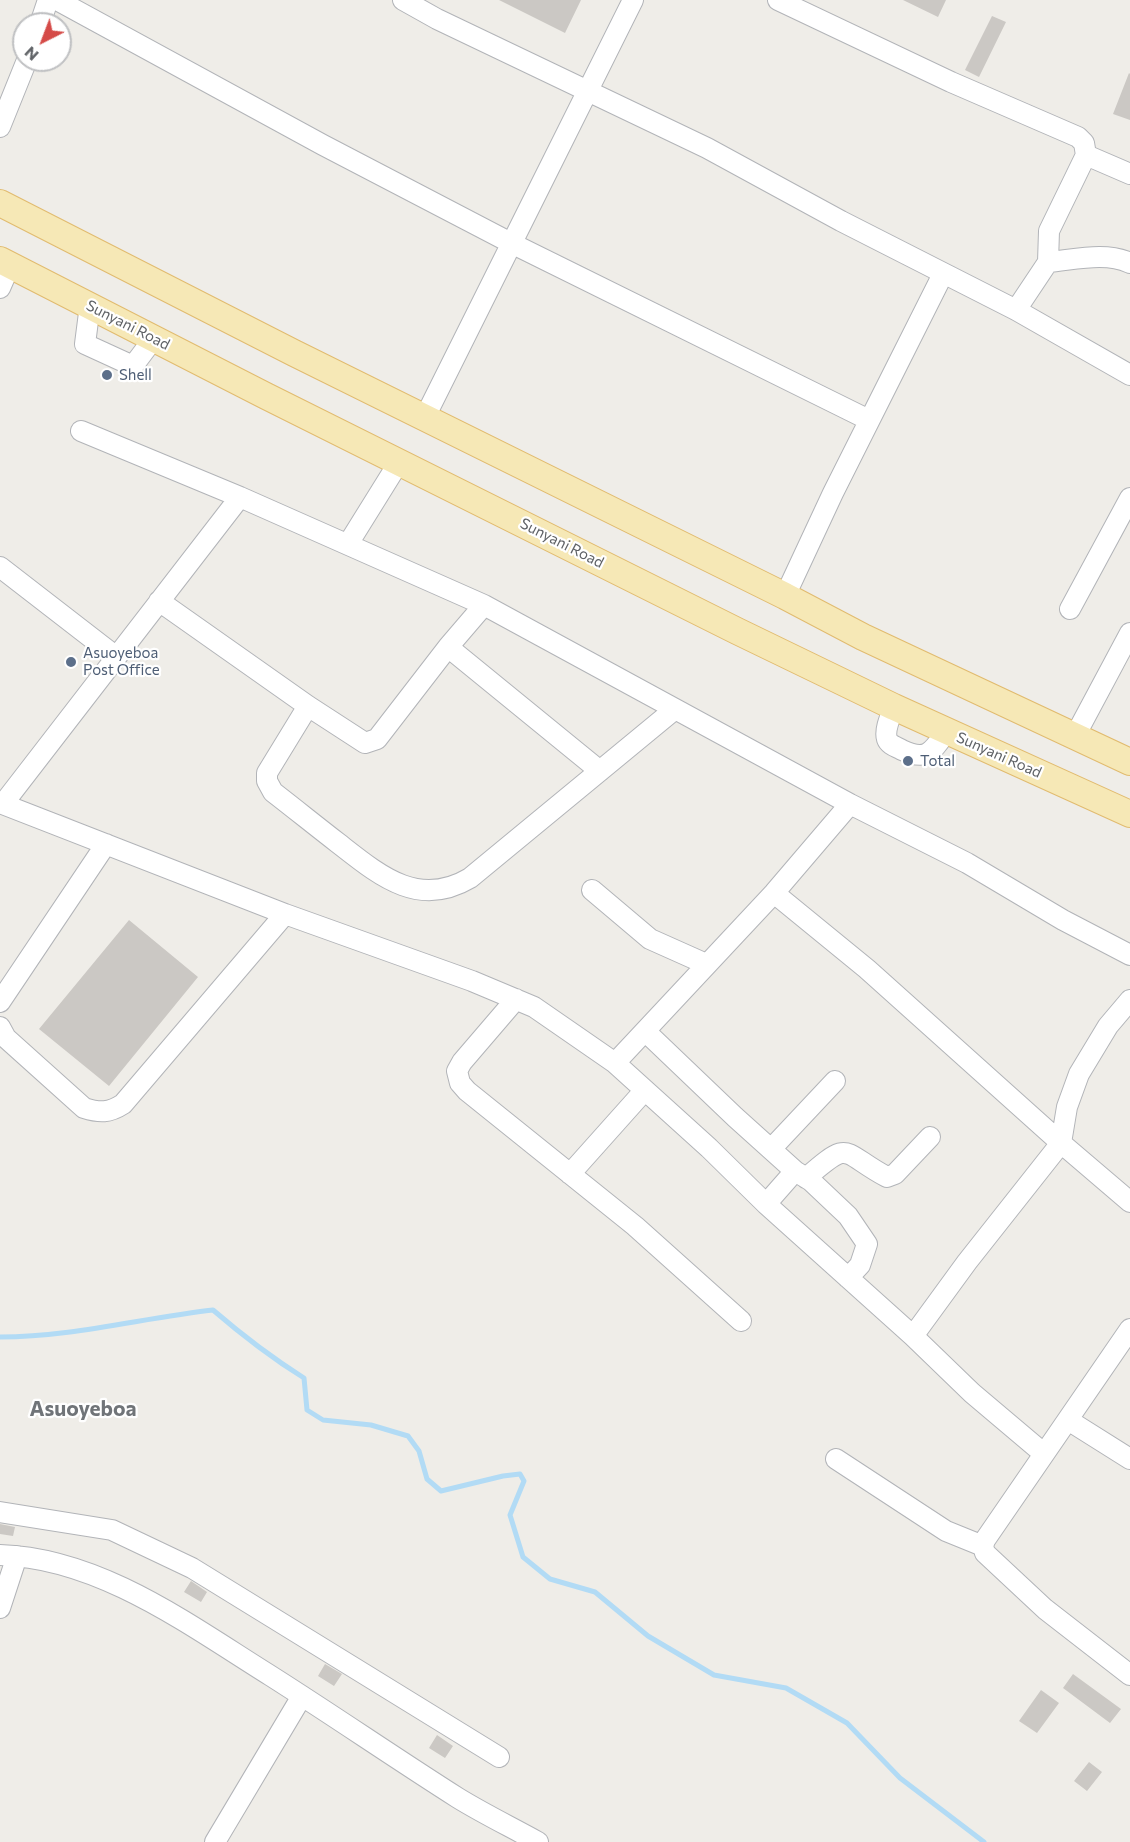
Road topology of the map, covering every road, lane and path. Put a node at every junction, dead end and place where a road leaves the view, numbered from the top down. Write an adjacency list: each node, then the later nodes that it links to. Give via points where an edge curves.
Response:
1 (57, 0): 11 (street, via 323,146)
2 (403, 0): 6 (street)
3 (633, 0): 6 (street)
4 (778, 0): 8 (street, via 1078,137 1084,143)
5 (22, 72): 7 (street)
6 (588, 91): 11 (street); 15 (street, via 706,148)
7 (0, 127)
8 (1086, 155): 9 (street); 13 (street, via 1048,231)
9 (1130, 174)
10 (0, 203): 21 (main road)
11 (511, 243): 21 (street); 22 (street)
12 (5, 262): 16 (street); 17 (main road, Sunyani Road)
13 (1048, 262): 14 (street, via 1103,257); 18 (street)
14 (1130, 262)
15 (943, 274): 18 (street); 22 (street)
16 (0, 288)
17 (90, 305): 19 (main road, Sunyani Road); 19 (street, via 85,344 133,366)
18 (1016, 310): 20 (street)
19 (154, 338): 24 (main road, Sunyani Road)
20 (1130, 375)
21 (425, 417): 29 (main road)
22 (869, 420): 29 (street)
23 (81, 431): 25 (street)
24 (399, 462): 27 (street); 37 (main road, Sunyani Road)
25 (240, 496): 27 (street); 30 (street)
26 (1130, 498): 32 (street)
27 (348, 544): 31 (street)
28 (0, 567): 35 (street)
29 (785, 596): 40 (main road, via 863,637)
30 (159, 601): 35 (street); 36 (street)
31 (484, 604): 34 (street); 38 (street)
32 (1070, 609)
33 (1130, 633): 40 (street)
34 (448, 647): 36 (street, via 377,740 365,743); 42 (street)
35 (115, 656): 43 (street)
36 (308, 706): 42 (street, via 267,773 273,792 379,875 410,888 444,890 470,878)
37 (894, 707): 39 (main road, Sunyani Road); 39 (street, via 887,739 914,755 930,753)
38 (675, 709): 42 (street); 44 (street)
39 (947, 731): 45 (main road, Sunyani Road)
40 (1075, 736): 41 (main road)
41 (1130, 762)
42 (600, 771)
43 (1, 804): 46 (street)
44 (850, 804): 48 (street); 50 (street, via 967,863)
45 (1130, 814)
46 (106, 844): 49 (street); 54 (street)
47 (592, 890): 51 (street, via 650,939)
48 (774, 893): 51 (street); 61 (street, via 867,969)
49 (285, 914): 52 (street); 55 (street, via 113,1111 98,1113 84,1108 6,1038)
50 (1130, 955)
51 (706, 964): 56 (street)
52 (516, 999): 57 (street, via 534,1007); 63 (street, via 462,1062 457,1071 460,1083)
53 (1130, 1000): 61 (street, via 1108,1026 1079,1074 1066,1107)
54 (0, 1002)
55 (0, 1027)
56 (645, 1031): 57 (street); 62 (street)
57 (615, 1063): 59 (street)
58 (835, 1081): 62 (street)
59 (645, 1090): 63 (street); 66 (street)
60 (930, 1137): 64 (street, via 895,1174 887,1177 848,1153 839,1152)
61 (1061, 1143): 65 (street); 70 (street)
62 (772, 1148): 64 (street)
63 (570, 1174): 68 (street)
64 (801, 1174): 66 (street); 67 (street, via 848,1216 867,1244 860,1265)
65 (1130, 1202)
66 (766, 1204): 67 (street)
67 (848, 1278): 70 (street)
68 (741, 1321)
69 (1130, 1329): 71 (street)
70 (913, 1336): 72 (street)
71 (1068, 1420): 72 (street); 74 (street)
72 (1043, 1453): 76 (street)
73 (836, 1459): 76 (street, via 946,1531)
74 (1130, 1459)
75 (0, 1512): 81 (street, via 112,1530 192,1568)
76 (983, 1546): 79 (street, via 1045,1610)
77 (8, 1556): 78 (street); 80 (street, via 54,1562 95,1575 176,1617)
78 (0, 1608)
79 (1130, 1675)
80 (303, 1696): 82 (street); 83 (street, via 460,1799)
81 (499, 1757)
82 (215, 1842)
83 (538, 1842)

